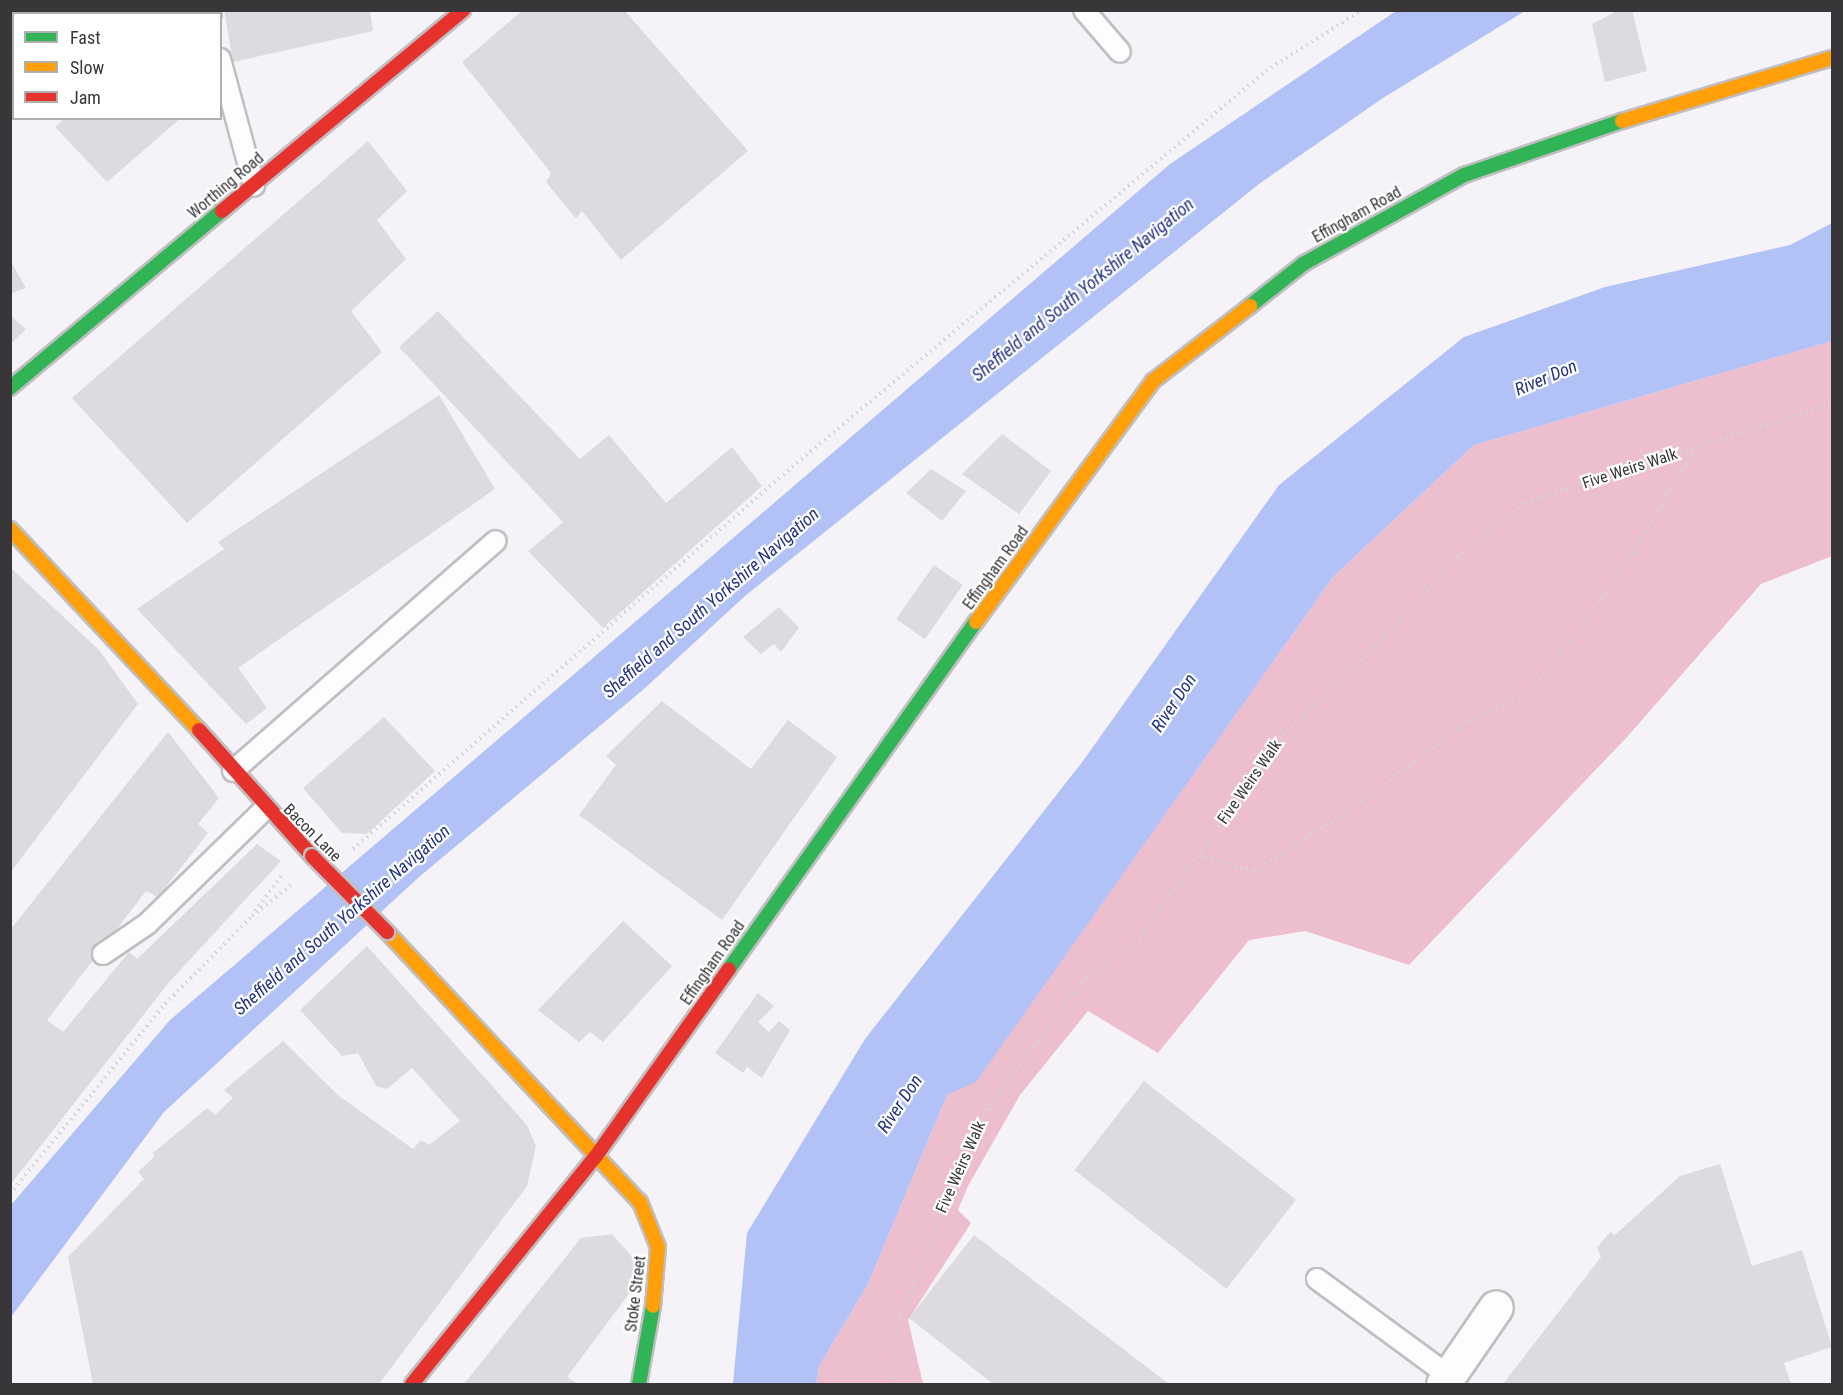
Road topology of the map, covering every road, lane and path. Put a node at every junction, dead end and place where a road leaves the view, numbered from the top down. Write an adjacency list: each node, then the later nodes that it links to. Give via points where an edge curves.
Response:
1 (463, 10): 7 (main road, Worthing Road)
2 (1084, 10): 4 (lane)
3 (1362, 10): 16 (path, via 1266,70 792,467 366,842)
4 (1120, 52)
5 (1833, 58): 21 (main road, Effingham Road, via 1698,95 1464,174 1303,264 1154,381 928,688)
6 (222, 66): 7 (lane)
7 (254, 185): 8 (main road, Worthing Road)
8 (10, 388)
9 (1833, 404): 10 (path, Five Weirs Walk)
10 (1695, 448): 17 (path, Five Weirs Walk, via 1526,502 1457,557 1391,630 1282,735); 17 (path, via 1632,553 1566,647 1524,697 1469,721 1351,809 1255,871)
11 (10, 529): 13 (main road, Bacon Lane, via 170,696)
12 (496, 542): 13 (lane)
13 (233, 771): 14 (main road, Bacon Lane)
14 (265, 809): 15 (main road, Bacon Lane); 20 (lane, via 147,924)
15 (308, 851): 19 (path); 21 (main road, Bacon Lane, bridge)
16 (348, 852)
17 (1200, 856): 28 (path, Five Weirs Walk, via 1142,935 1082,982 987,1109 900,1315)
18 (302, 877): 19 (path)
19 (252, 916): 22 (path, via 165,1004)
20 (103, 954)
21 (596, 1156): 26 (main road, Effingham Road); 27 (main road, Stoke Street, via 640,1202 658,1247 654,1302)
22 (10, 1194)
23 (1317, 1279): 25 (lane)
24 (1496, 1306): 25 (street)
25 (1446, 1380)
26 (412, 1384)
27 (639, 1384)
28 (892, 1384)

